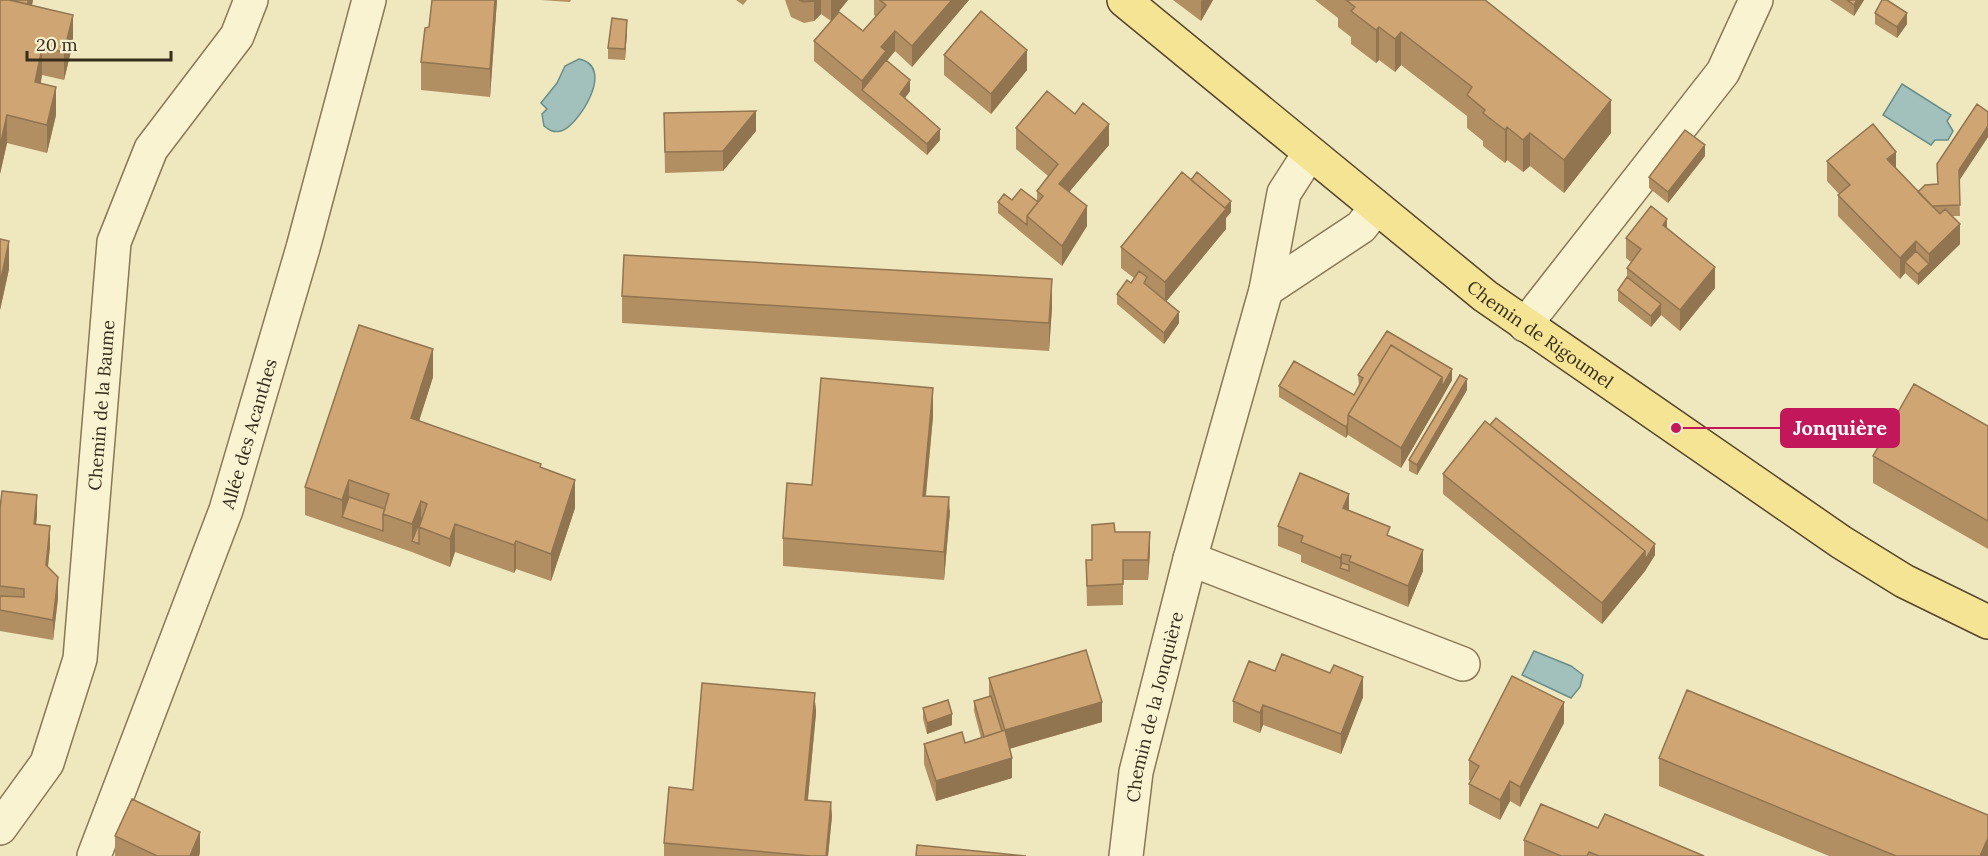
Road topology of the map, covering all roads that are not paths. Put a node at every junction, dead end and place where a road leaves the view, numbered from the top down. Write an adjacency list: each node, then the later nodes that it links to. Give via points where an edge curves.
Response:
1 (251, 0): 12 (street, Chemin de la Baume, via 237,36 151,150 114,242 80,659 47,763)
2 (369, 0): 13 (street, Allée des Acanthes, via 303,248 226,510)
3 (1124, 0): 5 (main road, Chemin de Rigoumel)
4 (1756, 0): 8 (street, via 1724,72)
5 (1309, 154): 6 (main road, Chemin de Rigoumel); 7 (street, Chemin de la Jonquière, via 1284,193)
6 (1375, 209): 7 (street, via 1361,227); 8 (main road, Chemin de Rigoumel)
7 (1266, 290): 9 (street, Chemin de la Jonquière)
8 (1525, 325): 10 (main road, Chemin de Rigoumel, via 1841,542 1904,580)
9 (1190, 559): 11 (street); 14 (street, Chemin de la Jonquière, via 1136,772)
10 (1988, 622)
11 (1463, 663)
12 (0, 828)
13 (94, 856)
14 (1126, 856)

